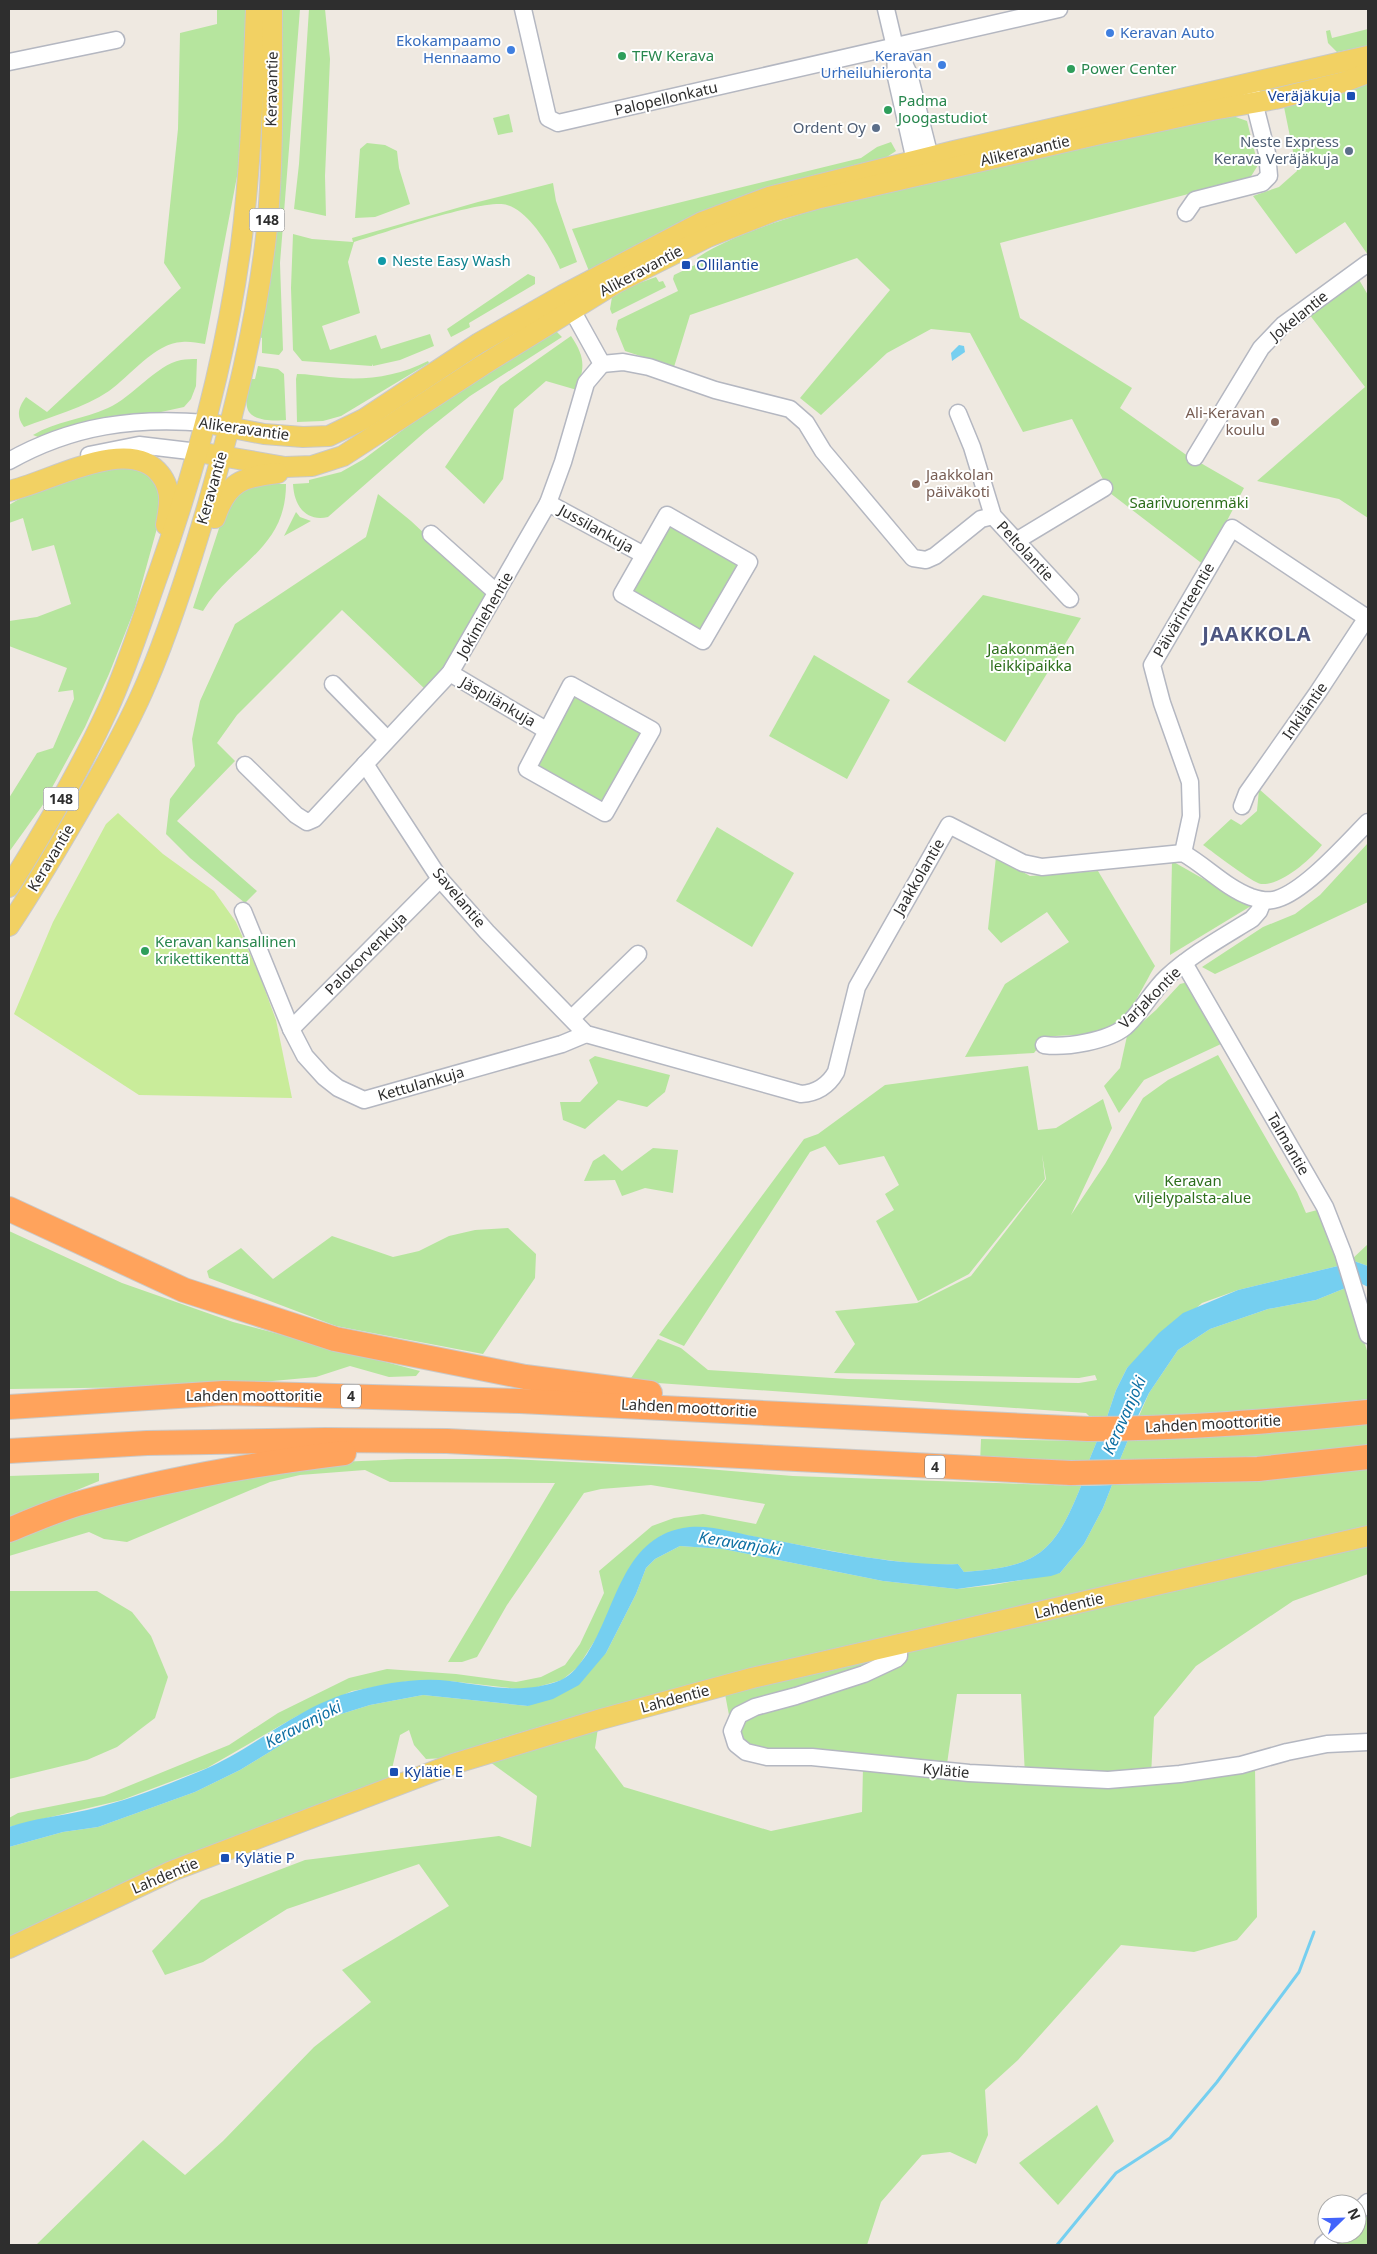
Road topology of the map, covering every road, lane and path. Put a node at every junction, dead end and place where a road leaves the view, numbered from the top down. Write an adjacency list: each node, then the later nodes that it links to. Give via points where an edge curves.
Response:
1 (256, 9): 19 (main road, Keravantie / 148, via 241,244 228,326)
2 (272, 9): 20 (main road, Keravantie / 148, via 267,226 258,297)
3 (522, 9): 7 (street, Palopellonkatu, via 548,118 558,123)
4 (886, 9): 7 (street)
5 (1059, 9): 7 (street)
6 (116, 40): 9 (street)
7 (895, 47): 13 (street, via 909,74)
8 (1368, 56): 11 (main road, Alikeravantie)
9 (9, 62)
10 (1368, 73): 12 (main road, Alikeravantie)
11 (1249, 83): 12 (street); 13 (main road, Alikeravantie)
12 (1254, 104): 13 (main road, Alikeravantie); 14 (street, via 1267,153 1270,171 1267,179 1195,200)
13 (923, 164): 16 (main road, Alikeravantie, via 769,197 702,222)
14 (1186, 212)
15 (1368, 263): 23 (street, Jokelantie, via 1283,325 1261,348)
16 (568, 302): 17 (street); 20 (main road, Alikeravantie, via 472,347 364,419 329,436 264,434); 25 (main road, Alikeravantie, via 358,448)
17 (602, 364): 28 (street, Jokimiehentie, via 586,383); 29 (street, via 623,362 649,367 715,390 790,409 806,423 835,466 913,558 926,560 935,556 981,519)
18 (958, 413): 29 (street, Peltolantie)
19 (207, 423): 20 (main road, Alikeravantie); 21 (main road, Keravantie / 148); 24 (street, Alikeravantie, via 146,420 109,424 41,445)
20 (230, 427): 22 (main road, Keravantie / 148)
21 (198, 452): 22 (main road, Alikeravantie); 27 (street, Alikeravantie, via 139,446 106,450 54,466); 33 (main road, Keravantie / 148)
22 (222, 456): 25 (main road, Alikeravantie, via 285,467); 34 (main road, Keravantie / 148)
23 (1195, 456)
24 (9, 461)
25 (312, 466): 34 (main road, via 236,483 220,502 207,541)
26 (1104, 488): 31 (street)
27 (9, 490): 33 (main road, via 28,487 72,469 107,460 125,458 146,462 163,477 168,489)
28 (548, 503): 32 (street, Jussilankuja); 35 (street, Jokimiehentie)
29 (993, 516): 31 (street, Peltolantie)
30 (431, 534): 35 (street)
31 (1016, 541): 36 (street, Peltolantie)
32 (644, 555): 32 (street, via 622,594 703,641 749,562 667,515)
33 (160, 570): 48 (main road, Keravantie / 148, via 108,709)
34 (186, 578): 51 (main road, Keravantie / 148, via 132,715)
35 (497, 593): 38 (street, Jokimiehentie)
36 (1070, 599)
37 (1368, 617): 44 (street, Inkiläntie, via 1247,793); 46 (street, Päivärinteentie, via 1232,528 1152,665 1157,689 1190,782 1191,816)
38 (450, 673): 40 (street, Jäspilänkuja); 41 (street, Jokimiehentie)
39 (333, 684): 41 (street)
40 (546, 730): 40 (street, via 527,769 605,813 652,730 571,685)
41 (387, 739): 42 (street, Jokimiehentie)
42 (365, 764): 43 (street, Jokimiehentie, via 314,819 307,822); 47 (street, Savelantie)
43 (245, 765)
44 (1242, 806)
45 (1368, 822): 49 (street, via 1299,887 1278,899)
46 (1183, 853): 49 (street, via 1229,885); 56 (street, Jaakkolantie, via 1042,867 1022,863 949,825 857,987 836,1072 831,1081 812,1093 801,1094)
47 (440, 879): 54 (street, Savelantie); 55 (street, Palokorvenkuja)
48 (9, 887)
49 (1263, 901): 53 (street, Varjakontie, via 1252,919)
50 (243, 911): 55 (street, Kettulankuja)
51 (9, 926)
52 (638, 954): 54 (street)
53 (1184, 964): 57 (street, Varjakontie, via 1166,978 1124,1028 1104,1038 1058,1047); 59 (street, Talmantie, via 1325,1207)
54 (572, 1018): 56 (street)
55 (291, 1029): 56 (street, Kettulankuja, via 305,1056 324,1078 364,1100 562,1044)
56 (586, 1034)
57 (1044, 1045)
58 (9, 1209): 61 (highway, via 184,1290 335,1339 525,1377 646,1392)
59 (1368, 1335)
60 (9, 1407): 61 (highway, Lahden moottoritie / 4, via 224,1393)
61 (694, 1408): 62 (highway, Lahden moottoritie / 4, via 1088,1429 1253,1424)
62 (1368, 1412)
63 (447, 1441): 64 (highway, 4, via 157,1443); 65 (highway, 4, via 1071,1473 1258,1469); 66 (highway, via 180,1478 75,1504)
64 (9, 1451)
65 (1368, 1457)
66 (9, 1530)
67 (1368, 1536): 68 (main road, Lahdentie)
68 (898, 1646): 69 (street, Kylätie, via 899,1656 896,1659 864,1674 755,1707 740,1715 732,1731 736,1744 746,1752 767,1757 1108,1780 1180,1774 1240,1765 1327,1744); 70 (main road, Lahdentie, via 752,1678 453,1764 172,1871)
69 (1368, 1742)
70 (9, 1948)

